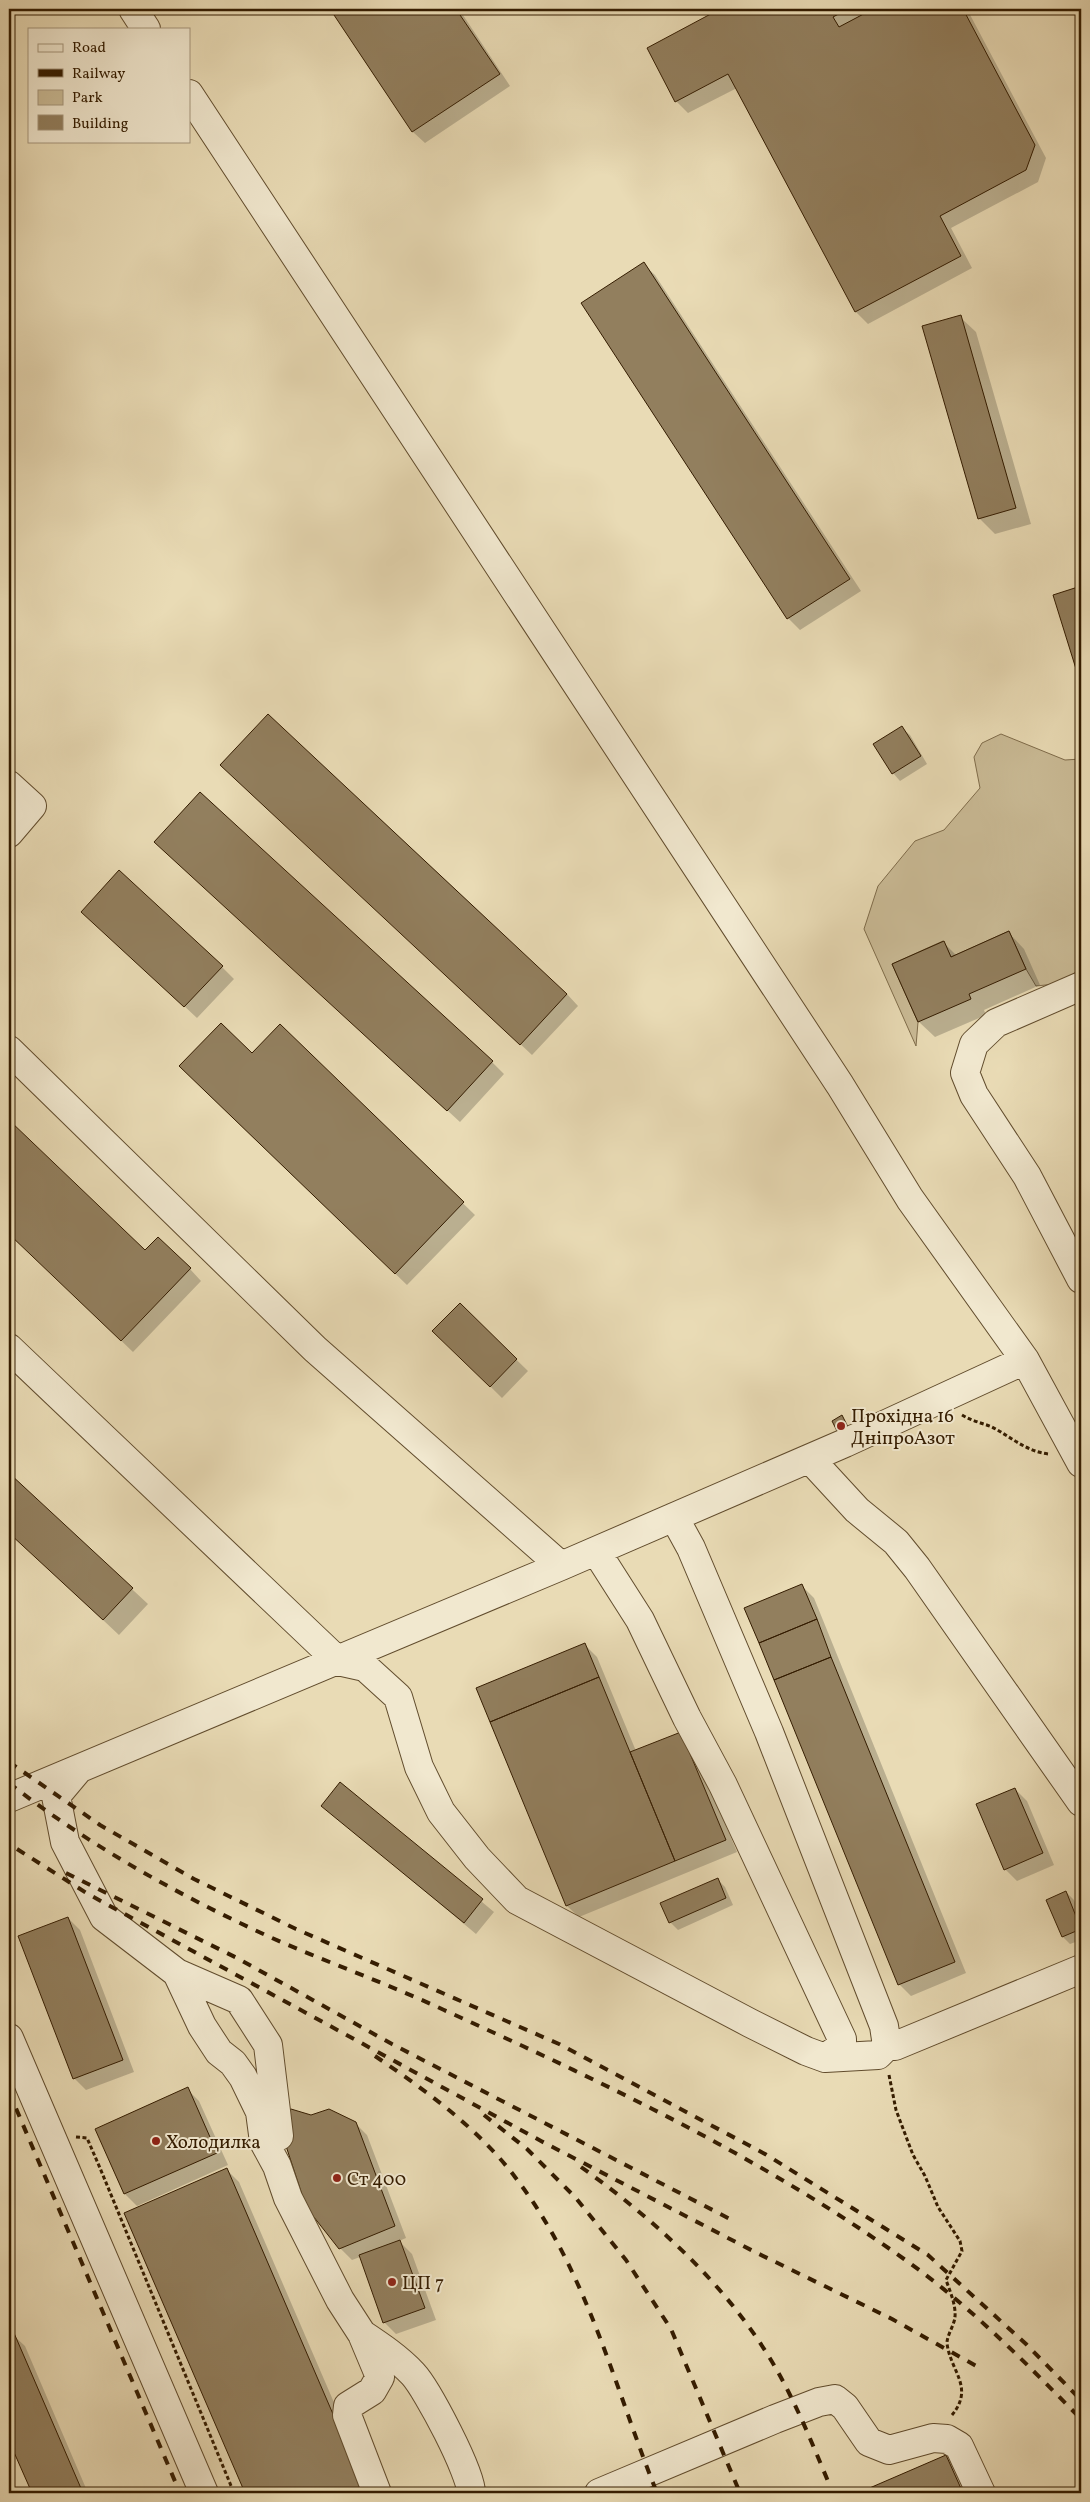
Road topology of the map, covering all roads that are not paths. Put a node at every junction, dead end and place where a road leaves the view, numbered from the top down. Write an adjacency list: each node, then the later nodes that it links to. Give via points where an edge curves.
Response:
1 (133, 9): 2 (street)
2 (145, 28)
3 (190, 96): 10 (street, via 840,1085 910,1199)
4 (9, 785): 5 (street, via 32,806)
5 (9, 833)
6 (1081, 986): 8 (street, via 996,1023 974,1044 965,1073 974,1095 1027,1176)
7 (9, 1050): 15 (street, via 315,1349)
8 (1081, 1279)
9 (9, 1348): 16 (street)
10 (1025, 1360): 11 (street); 12 (street)
11 (810, 1459): 13 (street); 19 (street, via 857,1510 896,1542 917,1568)
12 (1081, 1462)
13 (674, 1517): 14 (street); 23 (street, via 691,1548 809,1830 884,2026)
14 (596, 1551): 15 (street); 24 (street, via 640,1620 686,1718 724,1785 842,2039 842,2046)
15 (561, 1566): 16 (street)
16 (338, 1661): 17 (street); 24 (street, via 364,1667 398,1697 419,1767 440,1812 517,1900 758,2027)
17 (78, 1770): 18 (street); 21 (street, via 56,1796 65,1842 104,1918)
18 (9, 1798)
19 (1081, 1802)
20 (1081, 1970): 23 (street)
21 (177, 1973): 25 (street, via 202,2026 219,2052 243,2077 260,2112 264,2142); 25 (street, via 239,2000 268,2045)
22 (9, 2038): 27 (street)
23 (882, 2050): 24 (street)
24 (825, 2058)
25 (284, 2188): 26 (street, via 305,2235)
26 (362, 2334): 28 (street, via 380,2377 372,2391 348,2406 347,2415); 29 (street, via 414,2375 458,2450 469,2477)
27 (204, 2493)
28 (376, 2493)
29 (471, 2493)
30 (600, 2493): 31 (street, via 775,2419 818,2402 835,2399 845,2407 869,2442 889,2450 933,2438 947,2439 958,2446)
31 (980, 2493)

